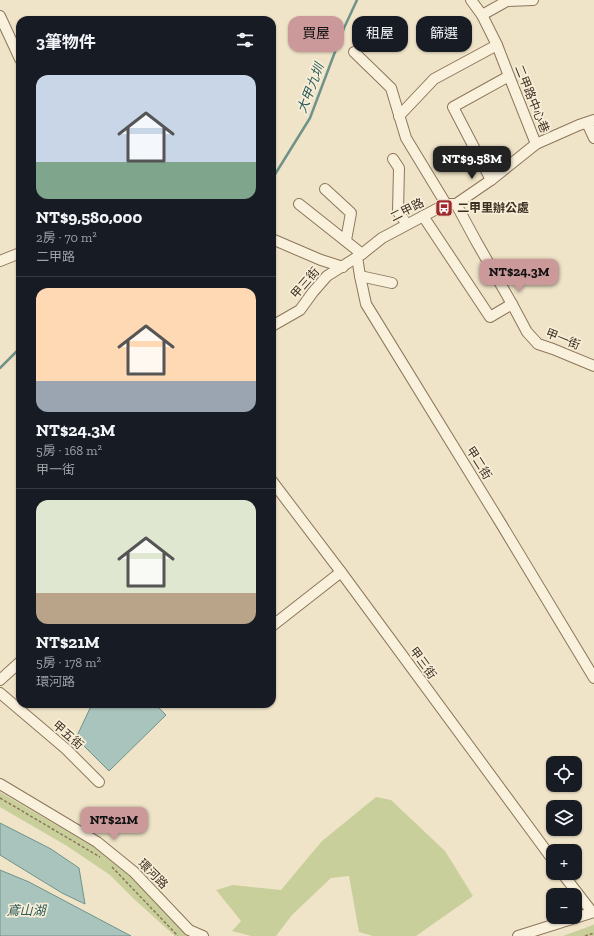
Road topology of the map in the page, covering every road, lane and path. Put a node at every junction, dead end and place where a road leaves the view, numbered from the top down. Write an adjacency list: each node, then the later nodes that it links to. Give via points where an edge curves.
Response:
1 (471, 0): 3 (street, 二甲路中心巷)
2 (534, 0): 3 (street, via 507,1)
3 (482, 15): 5 (street, 二甲路中心巷)
4 (0, 16): 6 (street)
5 (497, 44): 8 (street, 二甲路中心巷); 9 (street, via 434,79)
6 (16, 50)
7 (354, 52): 9 (street, 甲一街, via 391,88)
8 (509, 76): 12 (street, 二甲路中心巷); 14 (street, via 453,107)
9 (399, 116): 17 (street, 甲一街, via 406,138)
10 (590, 122): 11 (street); 12 (street, 二甲路)
11 (594, 138)
12 (536, 144): 14 (street, 二甲路)
13 (393, 159): 19 (street, via 399,168 398,212)
14 (491, 180): 17 (street, 二甲路)
15 (325, 189): 20 (street, via 351,213)
16 (299, 204): 20 (street)
17 (451, 204): 18 (street, 二甲路); 28 (street, 甲一街, via 476,241)
18 (423, 216): 19 (street, 二甲路); 28 (street, via 490,317)
19 (407, 224): 23 (street, 二甲路, via 382,238)
20 (346, 240): 23 (street)
21 (276, 241): 25 (street, via 321,260)
22 (16, 255): 24 (street)
23 (360, 256): 25 (street, 甲三街); 26 (street, 甲二街)
24 (0, 261)
25 (343, 266): 29 (street, 甲三街, via 327,276 300,310)
26 (360, 276): 27 (street); 35 (street, 甲二街, via 366,304)
27 (392, 284)
28 (512, 304): 30 (street, 甲一街, via 527,332 538,344)
29 (276, 324)
30 (594, 366)
31 (276, 486): 32 (street, 甲三街)
32 (341, 572): 33 (street); 43 (street, 甲三街)
33 (276, 623)
34 (16, 666): 36 (street)
35 (594, 678)
36 (0, 680)
37 (0, 693): 38 (street, 甲五街)
38 (16, 707)
39 (18, 708): 40 (street, 甲五街, via 66,749)
40 (99, 782)
41 (0, 784): 50 (street, 環河路, via 97,842 134,872 189,930)
42 (0, 798): 44 (path)
43 (546, 850)
44 (100, 858)
45 (112, 868): 49 (path)
46 (568, 880): 47 (street)
47 (593, 912): 51 (street)
48 (594, 933): 52 (path)
49 (178, 936)
50 (203, 936)
51 (518, 936)
52 (585, 936)

